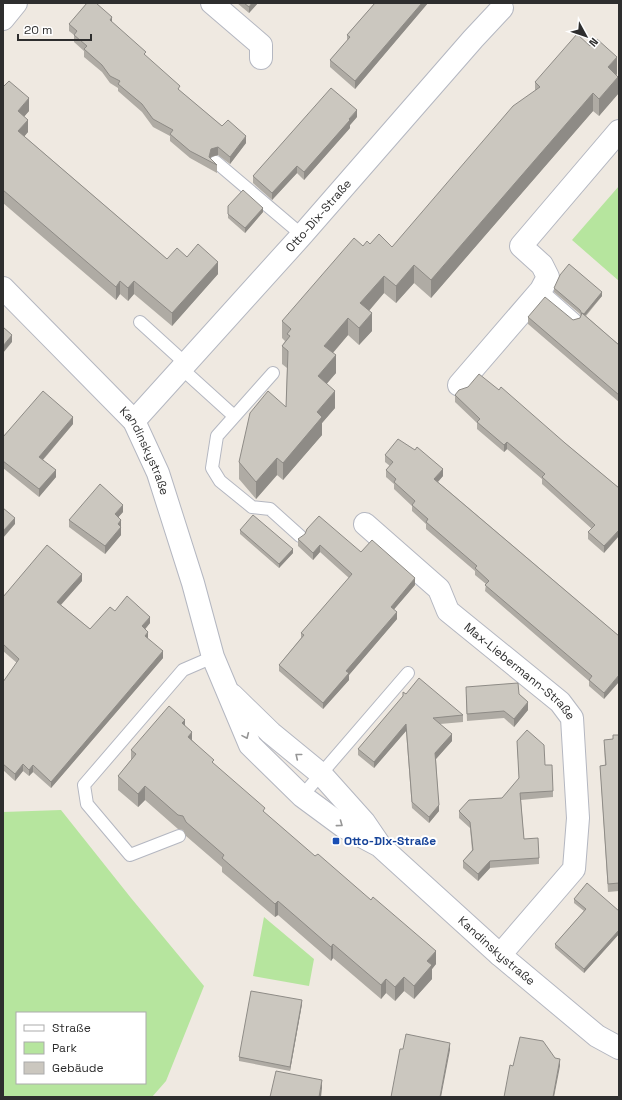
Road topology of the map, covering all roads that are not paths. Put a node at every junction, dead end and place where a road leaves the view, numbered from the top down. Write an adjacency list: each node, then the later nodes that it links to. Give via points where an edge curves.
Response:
1 (16, 3): 4 (street)
2 (212, 3): 5 (street, via 261,44)
3 (502, 8): 8 (street, Otto-Dix-Straße)
4 (3, 19)
5 (261, 58)
6 (619, 131): 10 (street, via 521,246 542,265 548,277)
7 (216, 162): 8 (lane)
8 (302, 235): 13 (street, Otto-Dix-Straße)
9 (3, 288): 17 (street, Kandinskystraße)
10 (541, 290): 11 (lane); 15 (street)
11 (576, 320)
12 (140, 322): 13 (lane)
13 (183, 365): 16 (lane); 17 (street, Otto-Dix-Straße)
14 (273, 373): 16 (lane)
15 (459, 385)
16 (234, 416): 19 (lane, via 217,436 212,468 220,481 252,507 270,509)
17 (134, 421): 20 (street, Kandinskystraße, via 158,473 193,582)
18 (365, 524): 27 (street, Max-Liebermann-Straße, via 439,589 448,611 560,702 572,718 578,818 574,869)
19 (300, 536)
20 (213, 657): 22 (street, Kandinskystraße); 25 (lane, via 183,670 84,785 87,804 130,854)
21 (408, 673): 23 (lane)
22 (225, 687): 23 (street, Kandinskystraße, one-way to 22, via 271,733); 24 (street, Kandinskystraße, one-way to 24, via 250,745)
23 (321, 774): 24 (lane); 26 (street, Kandinskystraße, via 364,822)
24 (302, 796): 26 (street, Kandinskystraße, one-way to 26, via 344,827)
25 (179, 836)
26 (380, 846): 27 (street, Kandinskystraße)
27 (500, 955): 28 (street, Kandinskystraße, via 597,1036)
28 (619, 1048)

